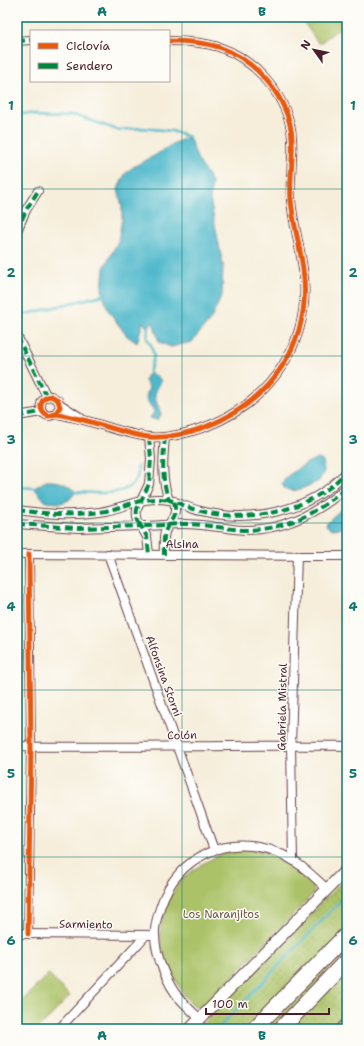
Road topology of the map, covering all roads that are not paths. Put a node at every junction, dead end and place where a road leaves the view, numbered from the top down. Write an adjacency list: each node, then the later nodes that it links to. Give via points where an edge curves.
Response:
1 (30, 40): 2 (street)
2 (17, 41)
3 (170, 41): 14 (street, via 220,47 257,70 279,98 291,130 291,199 303,269 305,303 291,351 283,366 262,392 221,420)
4 (38, 191): 5 (street)
5 (17, 231)
6 (17, 336): 7 (street)
7 (47, 397): 8 (street, via 55,398); 9 (street, via 42,401)
8 (60, 404): 10 (street); 12 (street)
9 (42, 412): 10 (street, via 48,416); 11 (street)
10 (55, 414): 12 (street)
11 (17, 416)
12 (86, 420): 13 (street)
13 (149, 437): 14 (street); 17 (street, via 149,484)
14 (165, 437): 18 (street, via 164,483)
15 (347, 472): 18 (street, via 310,499 288,508 261,514 235,516 211,513)
16 (347, 487): 21 (street, via 321,508 291,522 261,529)
17 (141, 500): 18 (street); 19 (street, via 102,512 79,514); 22 (street, via 136,513)
18 (172, 500): 21 (street, via 175,514)
19 (17, 510)
20 (17, 524): 22 (street, via 78,528)
21 (168, 525): 22 (street); 27 (street, via 163,542)
22 (142, 526): 26 (street, via 147,537)
23 (17, 554): 24 (street, Alsina)
24 (29, 554): 25 (street, Alsina); 33 (street)
25 (108, 554): 26 (street, Alsina); 34 (street, Alfonsina Storni)
26 (149, 554): 27 (street, Alsina)
27 (164, 555): 28 (street, Alsina)
28 (297, 555): 29 (street, Alsina); 30 (street, Gabriela Mistral)
29 (347, 556)
30 (291, 745): 32 (street, Colón); 34 (street, Colón); 36 (street, Gabriela Mistral)
31 (17, 746): 33 (street, Colón)
32 (347, 746)
33 (31, 747): 34 (street, Colón); 40 (street)
34 (178, 747): 35 (street, Alfonsina Storni)
35 (214, 850): 36 (street, via 235,845 251,845 278,852); 42 (street, via 193,860 178,874 164,897 157,917)
36 (293, 860): 38 (street)
37 (347, 869): 38 (street)
38 (327, 889): 45 (street)
39 (17, 934): 40 (street, Sarmiento)
40 (28, 934): 43 (street, Sarmiento)
41 (347, 934): 49 (highway)
42 (155, 935): 43 (street, Sarmiento); 45 (street, via 159,955 171,986)
43 (145, 936): 47 (street)
44 (347, 960): 50 (highway)
45 (199, 1018): 48 (street)
46 (347, 1024): 51 (street)
47 (59, 1029)
48 (190, 1029)
49 (254, 1029)
50 (280, 1029)
51 (342, 1029)

